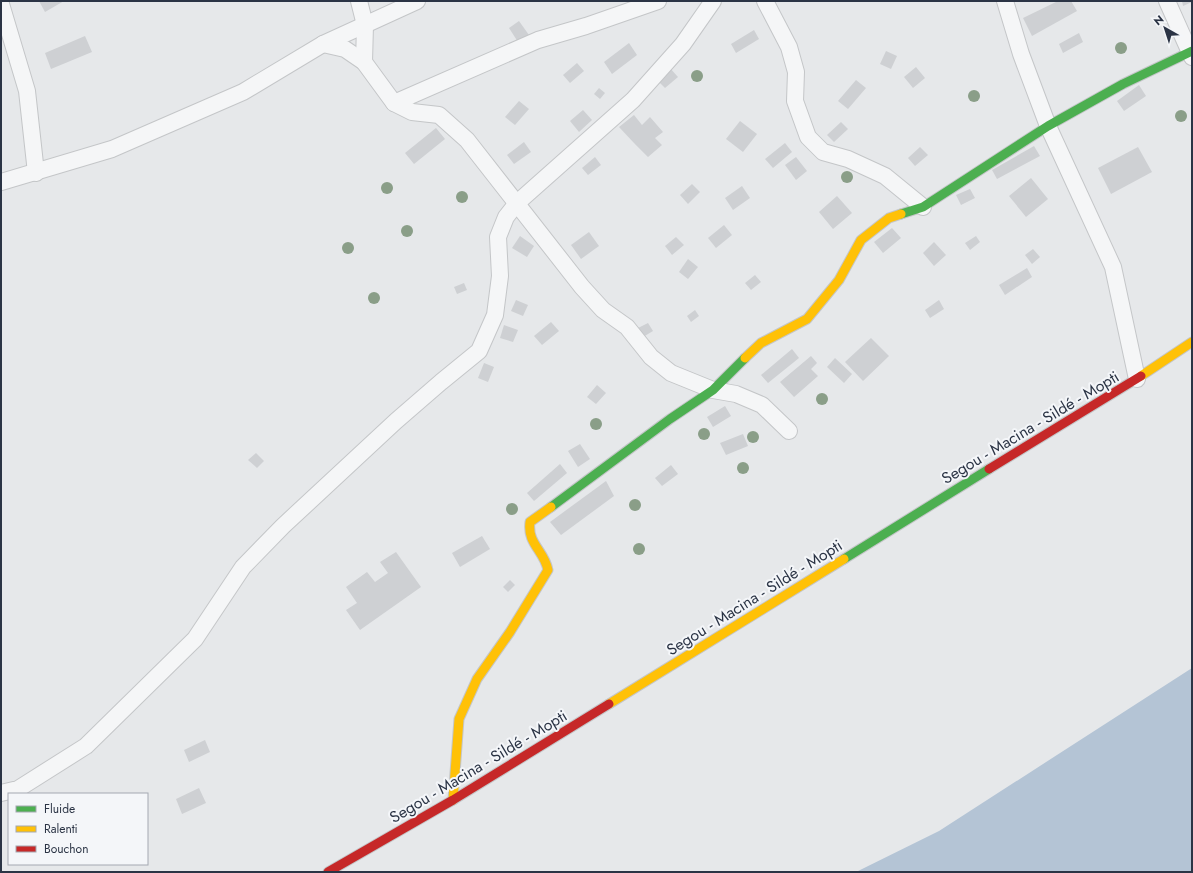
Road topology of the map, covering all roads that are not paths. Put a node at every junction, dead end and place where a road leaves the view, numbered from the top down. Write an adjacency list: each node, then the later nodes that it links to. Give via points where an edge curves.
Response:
1 (359, 1): 9 (street)
2 (417, 1): 9 (street)
3 (658, 1): 13 (street, via 538,40)
4 (713, 1): 17 (street, via 683,44 633,100)
5 (765, 1): 18 (street, via 789,47 796,72 795,101 808,137 823,152 848,159 885,176)
6 (1005, 1): 14 (street, via 1021,54)
7 (1167, 1): 11 (street)
8 (1, 4): 15 (street, via 27,91)
9 (365, 25): 10 (street); 12 (street)
10 (323, 44): 12 (street, via 345,50); 15 (street, via 244,92 112,150)
11 (1191, 54): 14 (street, via 1123,84)
12 (364, 62): 13 (street)
13 (394, 103): 17 (street, via 412,112 439,115 467,140)
14 (1048, 126): 18 (street); 20 (street, via 1113,267)
15 (36, 173): 16 (street)
16 (1, 182)
17 (516, 203): 21 (street, via 582,287 603,310 627,327 651,357 671,373); 23 (street, via 506,216 498,237 500,276 495,315 479,351 396,421 283,526 243,567 195,639 86,746 18,789)
18 (924, 207): 21 (street, via 889,218 861,240 839,280 807,319 761,343)
19 (1192, 342): 20 (street, Segou - Macina - Sildé - Mopti)
20 (1137, 379): 24 (street, Segou - Macina - Sildé - Mopti)
21 (713, 390): 22 (street, via 736,394 762,405); 24 (street, via 530,522 530,538 548,562 548,570 477,679 459,719)
22 (788, 431)
23 (1, 793)
24 (453, 800): 25 (street, Segou - Macina - Sildé - Mopti)
25 (328, 872)

